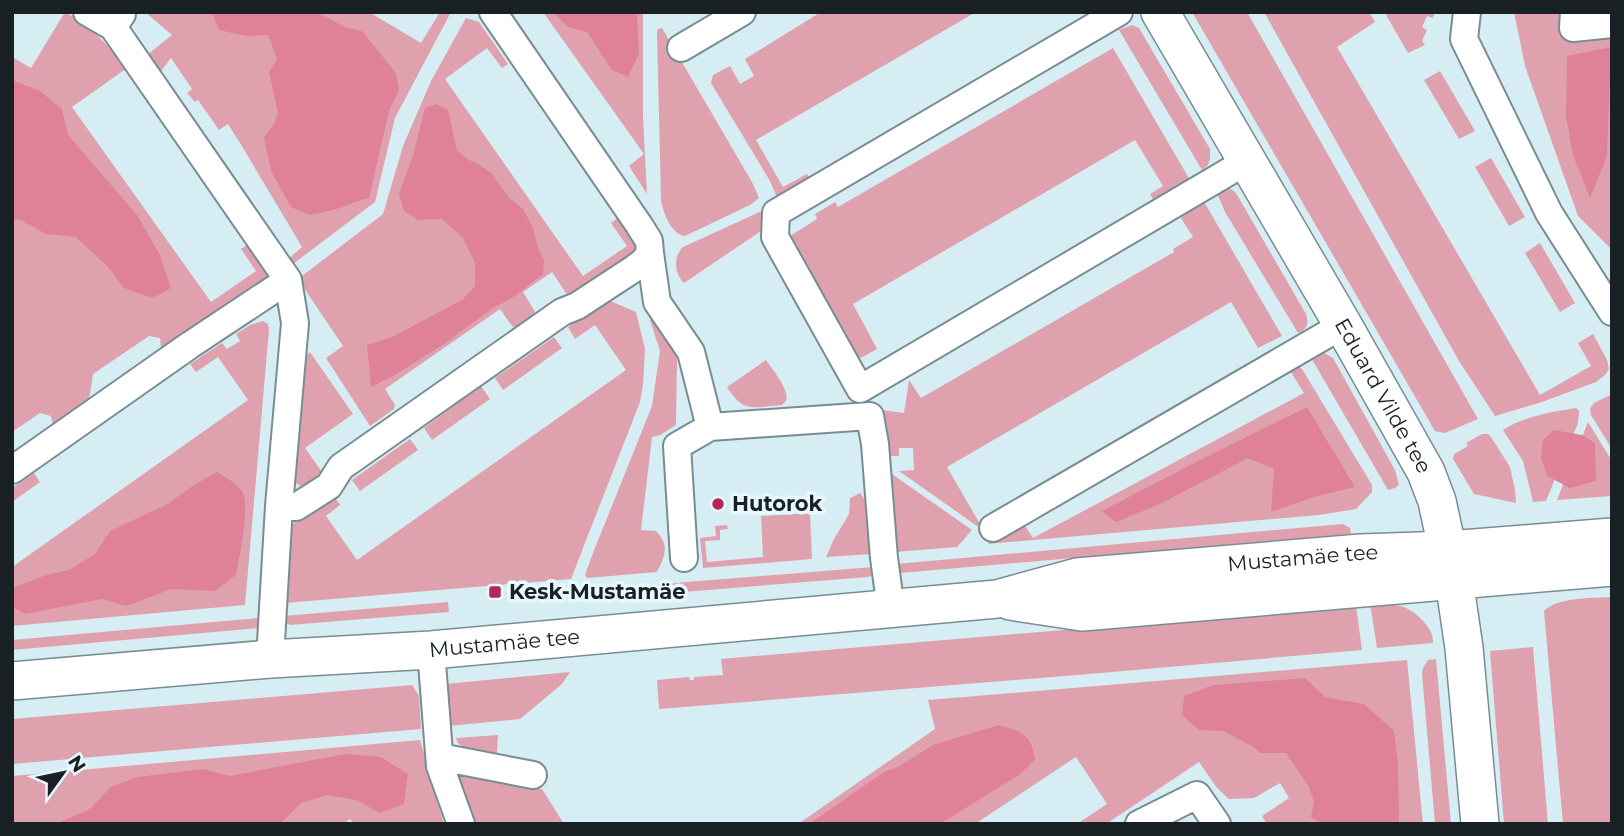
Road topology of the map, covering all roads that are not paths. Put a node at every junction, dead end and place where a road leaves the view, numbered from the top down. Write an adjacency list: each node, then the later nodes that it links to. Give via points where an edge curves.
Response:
1 (87, 12): 8 (street)
2 (493, 12): 12 (street, via 639,225)
3 (742, 12): 10 (street)
4 (1119, 12): 16 (street, via 776,213 775,237)
5 (1160, 12): 11 (main road, Eduard Vilde tee)
6 (1467, 12): 14 (street, via 1464,39 1549,213)
7 (1574, 12): 9 (street, via 1573,28)
8 (118, 20): 13 (street)
9 (1612, 24)
10 (681, 48)
11 (1247, 161): 15 (main road, Eduard Vilde tee); 16 (street)
12 (650, 253): 18 (street, via 657,302 691,352); 20 (street, via 635,268 562,312 375,442 341,467 329,485 296,507)
13 (288, 281): 19 (street); 20 (street, via 295,323)
14 (1612, 312)
15 (1343, 325): 21 (street); 24 (main road, Eduard Vilde tee, via 1426,472)
16 (860, 389): 17 (street)
17 (870, 416): 18 (street); 26 (street)
18 (710, 427): 23 (street, via 677,446)
19 (12, 470)
20 (279, 506): 28 (street)
21 (993, 528)
22 (1612, 537): 24 (main road, Mustamäe tee)
23 (684, 558)
24 (1451, 565): 25 (main road, Mustamäe tee); 26 (main road, Mustamäe tee, via 1082,612 997,599); 35 (main road, Eduard Vilde tee, via 1464,648)
25 (1612, 567)
26 (891, 609): 27 (main road, Mustamäe tee)
27 (431, 650): 28 (main road, Mustamäe tee); 30 (street)
28 (270, 660): 29 (main road, Mustamäe tee)
29 (12, 681)
30 (440, 757): 31 (street); 32 (street)
31 (533, 775)
32 (461, 824)
33 (1139, 824): 34 (street, via 1197,795)
34 (1217, 824)
35 (1480, 824)

